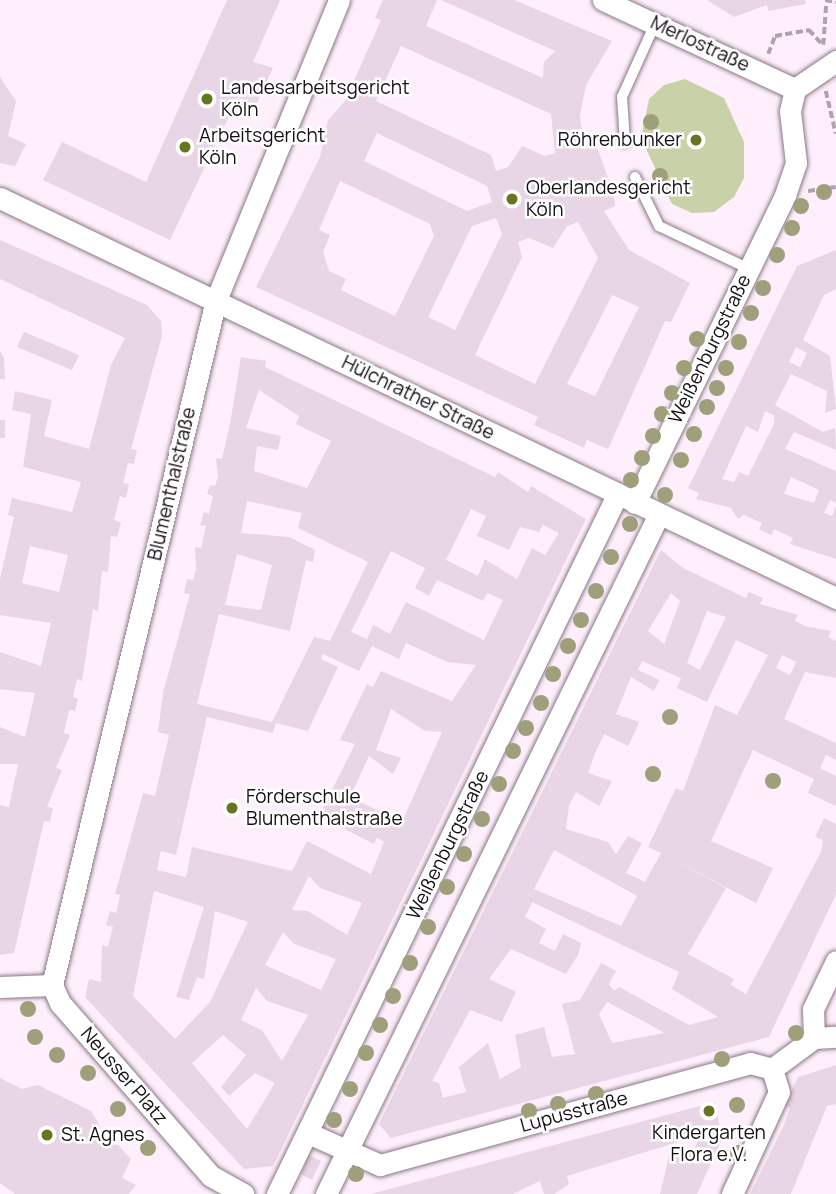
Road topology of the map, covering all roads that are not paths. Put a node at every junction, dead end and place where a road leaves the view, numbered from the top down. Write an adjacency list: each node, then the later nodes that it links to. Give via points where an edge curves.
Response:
1 (339, 0): 10 (street, Blumenthalstraße)
2 (603, 0): 3 (street, Merlostraße)
3 (655, 23): 5 (street, Merlostraße); 6 (lane, via 622,97)
4 (836, 61): 5 (street)
5 (796, 89): 9 (street, Weißenburgstraße, via 790,111 796,163)
6 (625, 142)
7 (635, 177): 9 (lane, via 659,226)
8 (0, 198): 10 (street, Hülchrather Straße)
9 (749, 269): 11 (street, Weißenburgstraße)
10 (216, 300): 11 (street, Hülchrather Straße); 15 (street, Blumenthalstraße)
11 (626, 499): 12 (street, Hülchrather Straße); 20 (street, Weißenburgstraße)
12 (659, 514): 13 (street, Hülchrather Straße); 21 (street)
13 (836, 598)
14 (836, 961): 18 (street, via 813,1009)
15 (52, 985): 16 (street); 22 (street, Neusser Platz, via 60,1003 211,1176)
16 (0, 987)
17 (836, 1037): 18 (street)
18 (814, 1038): 19 (street)
19 (772, 1069): 21 (street, Lupusstraße, via 750,1063 380,1165); 25 (street, via 779,1093)
20 (307, 1133): 21 (street, Lupusstraße); 23 (street, Weißenburgstraße)
21 (348, 1151): 24 (street)
22 (243, 1194)
23 (277, 1194)
24 (326, 1194)
25 (732, 1194)

